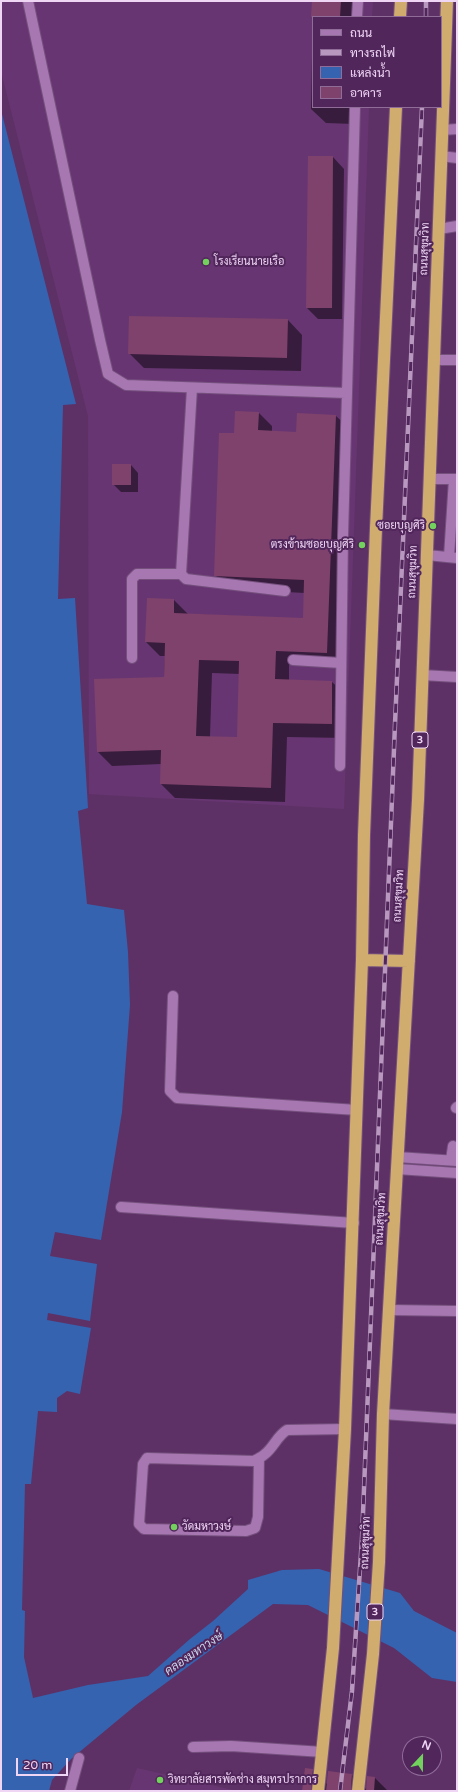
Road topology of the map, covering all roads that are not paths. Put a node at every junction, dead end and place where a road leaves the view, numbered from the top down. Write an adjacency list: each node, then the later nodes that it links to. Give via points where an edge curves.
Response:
1 (28, 1): 17 (street, via 108,374 126,385)
2 (358, 1): 5 (street)
3 (401, 1): 6 (highway)
4 (447, 1): 10 (highway, ถนนสุขุมวิท / 3)
5 (357, 16)
6 (400, 16)
7 (355, 108): 18 (street)
8 (396, 108): 31 (highway, via 376,528 364,835)
9 (457, 129): 10 (street)
10 (442, 130): 11 (highway, ถนนสุขุมวิท / 3)
11 (441, 156): 12 (street); 14 (highway, ถนนสุขุมวิท / 3)
12 (457, 158)
13 (457, 226): 14 (street)
14 (439, 229): 15 (highway, ถนนสุขุมวิท / 3)
15 (434, 360): 16 (street); 19 (highway, ถนนสุขุมวิท / 3)
16 (457, 360)
17 (192, 388): 18 (street); 23 (street)
18 (346, 393): 27 (street)
19 (430, 479): 20 (street); 21 (highway, ถนนสุขุมวิท / 3)
20 (455, 479): 22 (street)
21 (427, 555): 22 (street); 28 (highway, ถนนสุขุมวิท / 3)
22 (453, 557)
23 (181, 574): 24 (street, via 186,579); 25 (street, via 137,574 132,579)
24 (285, 590)
25 (132, 658)
26 (293, 660): 27 (street)
27 (341, 663): 30 (street)
28 (422, 675): 29 (street); 32 (highway, ถนนสุขุมวิท / 3, via 418,800)
29 (457, 678)
30 (340, 766)
31 (362, 960): 32 (highway); 34 (highway)
32 (408, 961): 37 (highway, ถนนสุขุมวิท / 3)
33 (173, 996): 34 (street, via 170,1091 178,1098)
34 (357, 1110): 40 (highway)
35 (453, 1146): 36 (street)
36 (454, 1160): 37 (street)
37 (397, 1163): 38 (street); 41 (highway, ถนนสุขุมวิท / 3)
38 (457, 1173)
39 (122, 1207): 40 (street)
40 (354, 1222): 45 (highway)
41 (389, 1310): 42 (street); 43 (highway, ถนนสุขุมวิท / 3)
42 (457, 1311)
43 (383, 1414): 44 (street); 52 (highway, ถนนสุขุมวิท / 3, via 379,1562 373,1654)
44 (457, 1419)
45 (345, 1430): 46 (street, via 287,1430); 48 (highway, via 333,1648)
46 (259, 1458): 46 (street, via 258,1517 255,1528 246,1531 144,1529 139,1524 143,1464 147,1458 254,1461)
47 (193, 1747): 48 (street, via 231,1746)
48 (323, 1752): 51 (highway)
49 (79, 1758): 50 (street)
50 (70, 1791)
51 (318, 1791)
52 (358, 1791)

